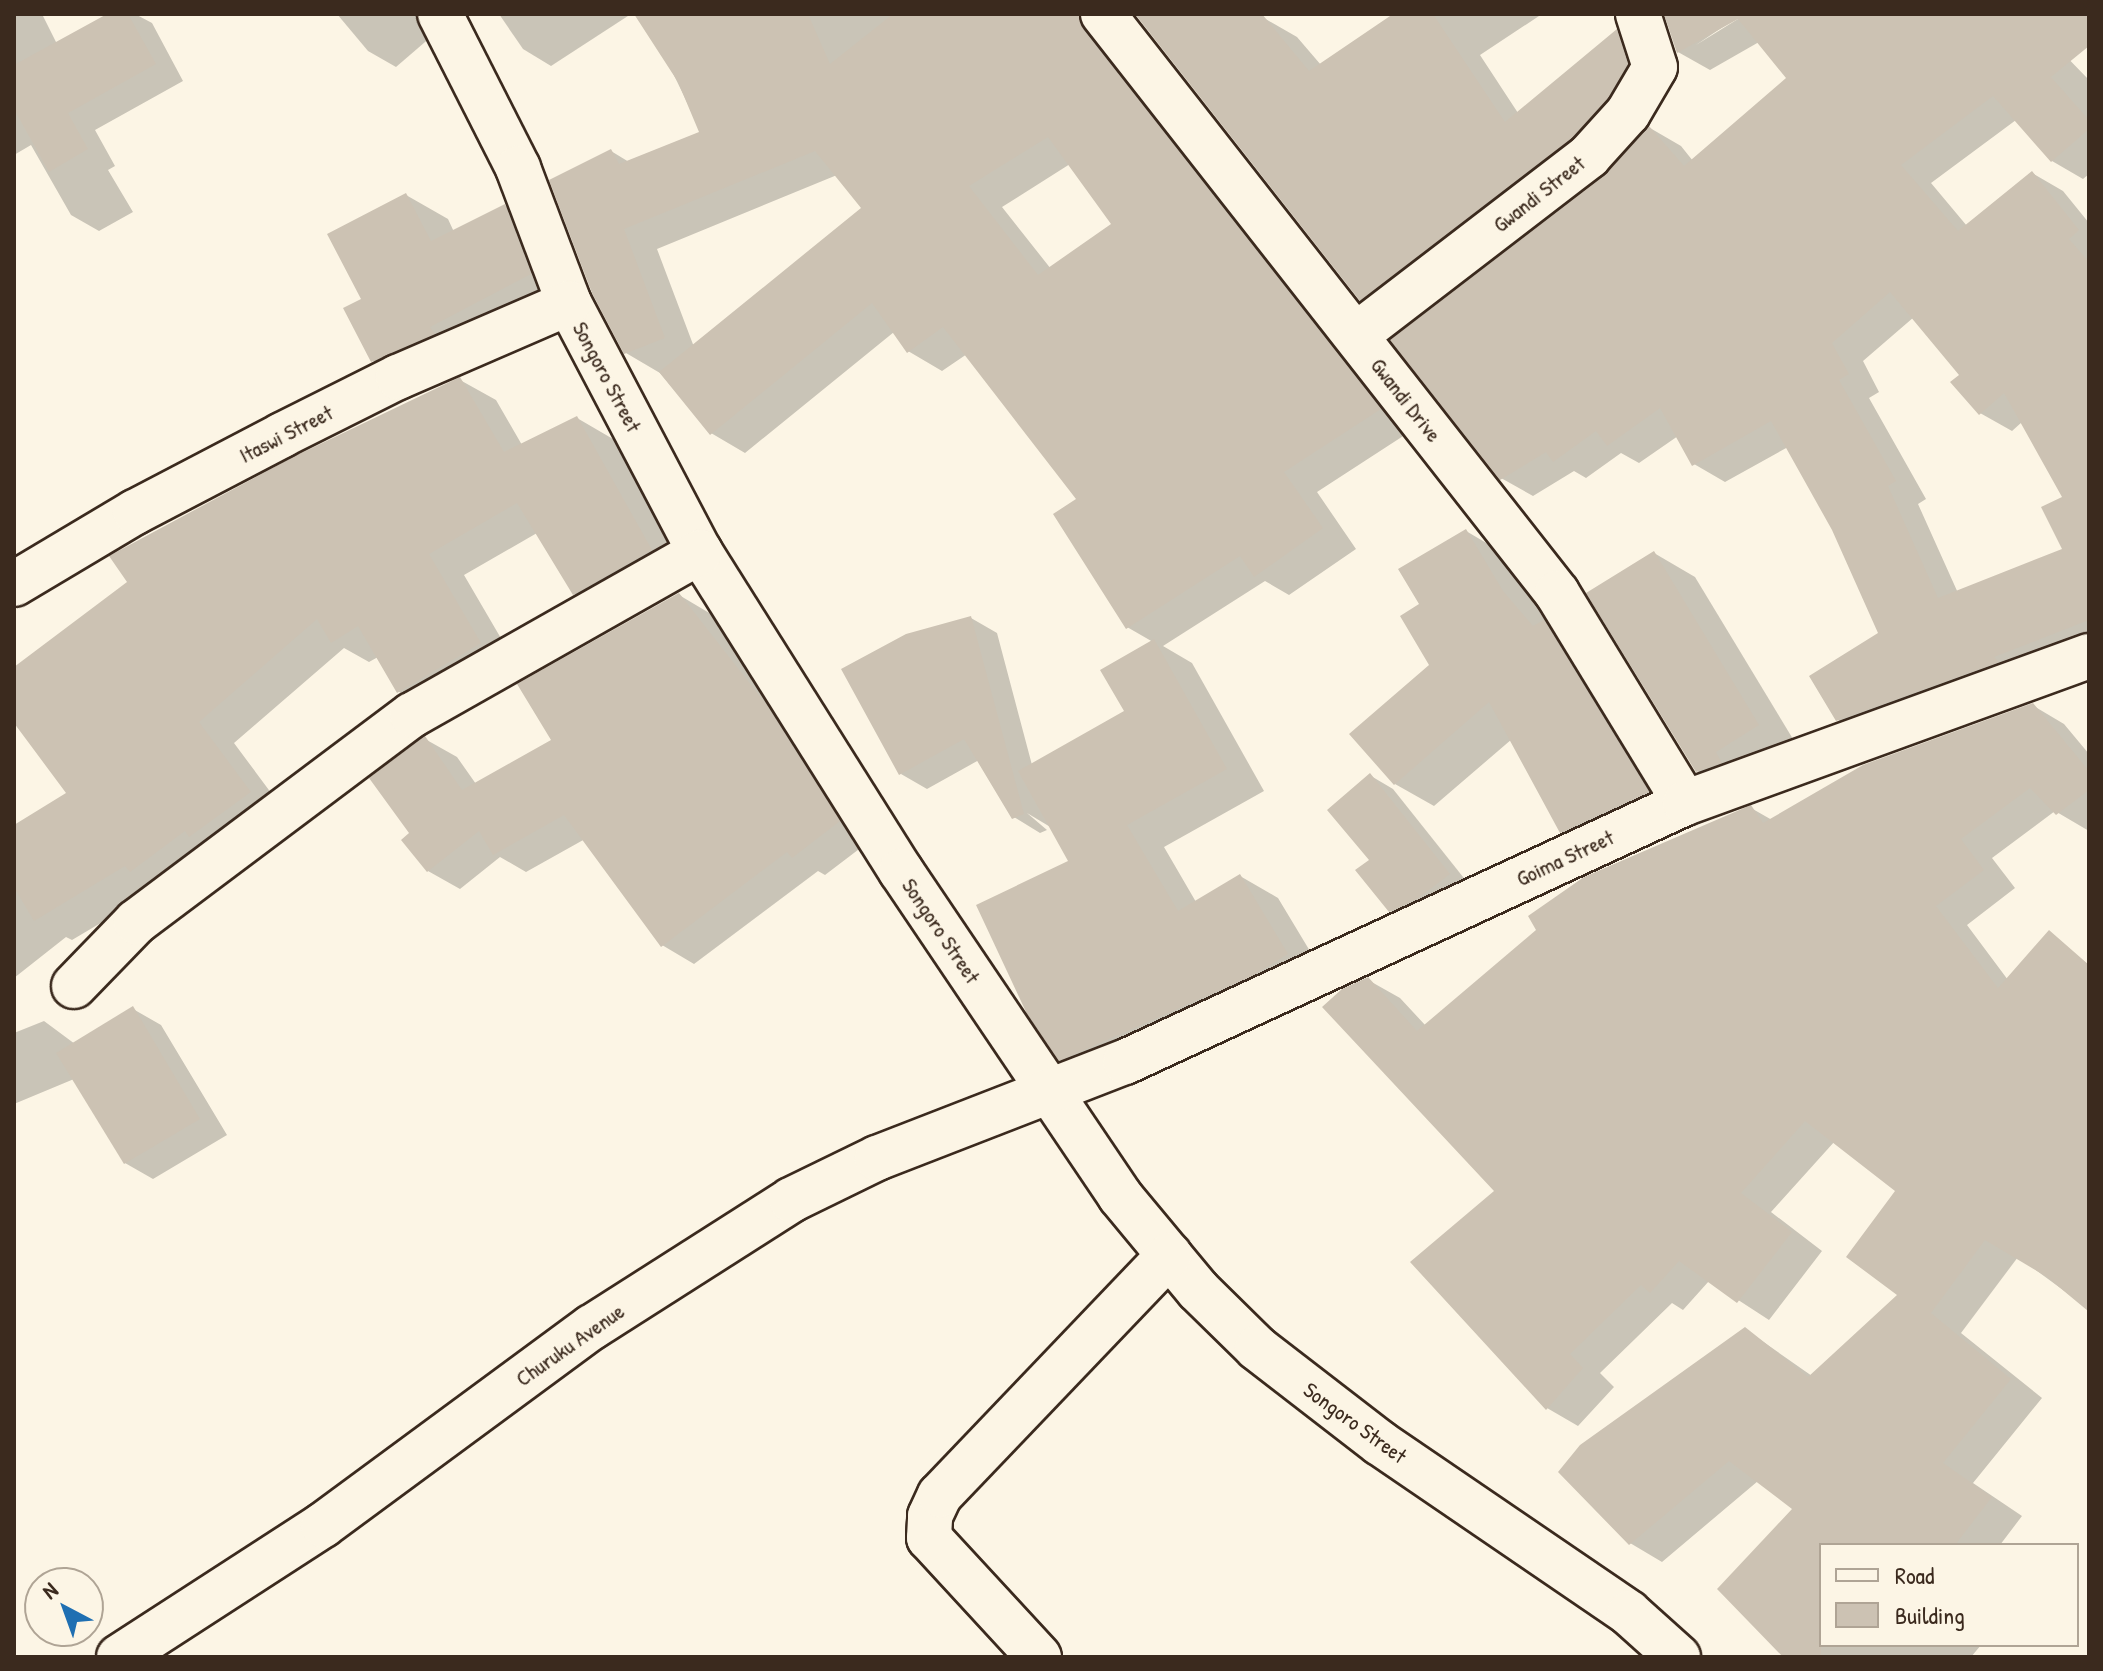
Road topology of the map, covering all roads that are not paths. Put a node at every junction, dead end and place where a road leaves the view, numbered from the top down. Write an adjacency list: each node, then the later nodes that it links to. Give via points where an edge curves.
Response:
1 (440, 14): 4 (street, Songoro Street, via 518,168)
2 (1103, 14): 5 (street, Gwandi Drive)
3 (1638, 14): 5 (street, Gwandi Street, via 1655,67 1628,113 1589,156)
4 (569, 303): 6 (street, Songoro Street); 7 (street, Itaswi Street, via 295,429 135,512)
5 (1356, 335): 9 (street, Gwandi Drive, via 1557,593)
6 (700, 552): 10 (street, via 412,715 136,922); 11 (street, Songoro Street, via 901,871)
7 (14, 584)
8 (2089, 656): 9 (street, Goima Street)
9 (1685, 803): 11 (street, Goima Street, via 1125,1062)
10 (74, 986)
11 (1053, 1089): 12 (street, Songoro Street, via 1120,1196); 13 (street, Churuku Avenue, via 877,1158 791,1200 592,1327 323,1525)
12 (1169, 1255): 14 (street, via 940,1495 930,1516 929,1538); 15 (street, Songoro Street, via 1257,1348 1629,1613)
13 (119, 1657)
14 (1039, 1657)
15 (1678, 1657)

